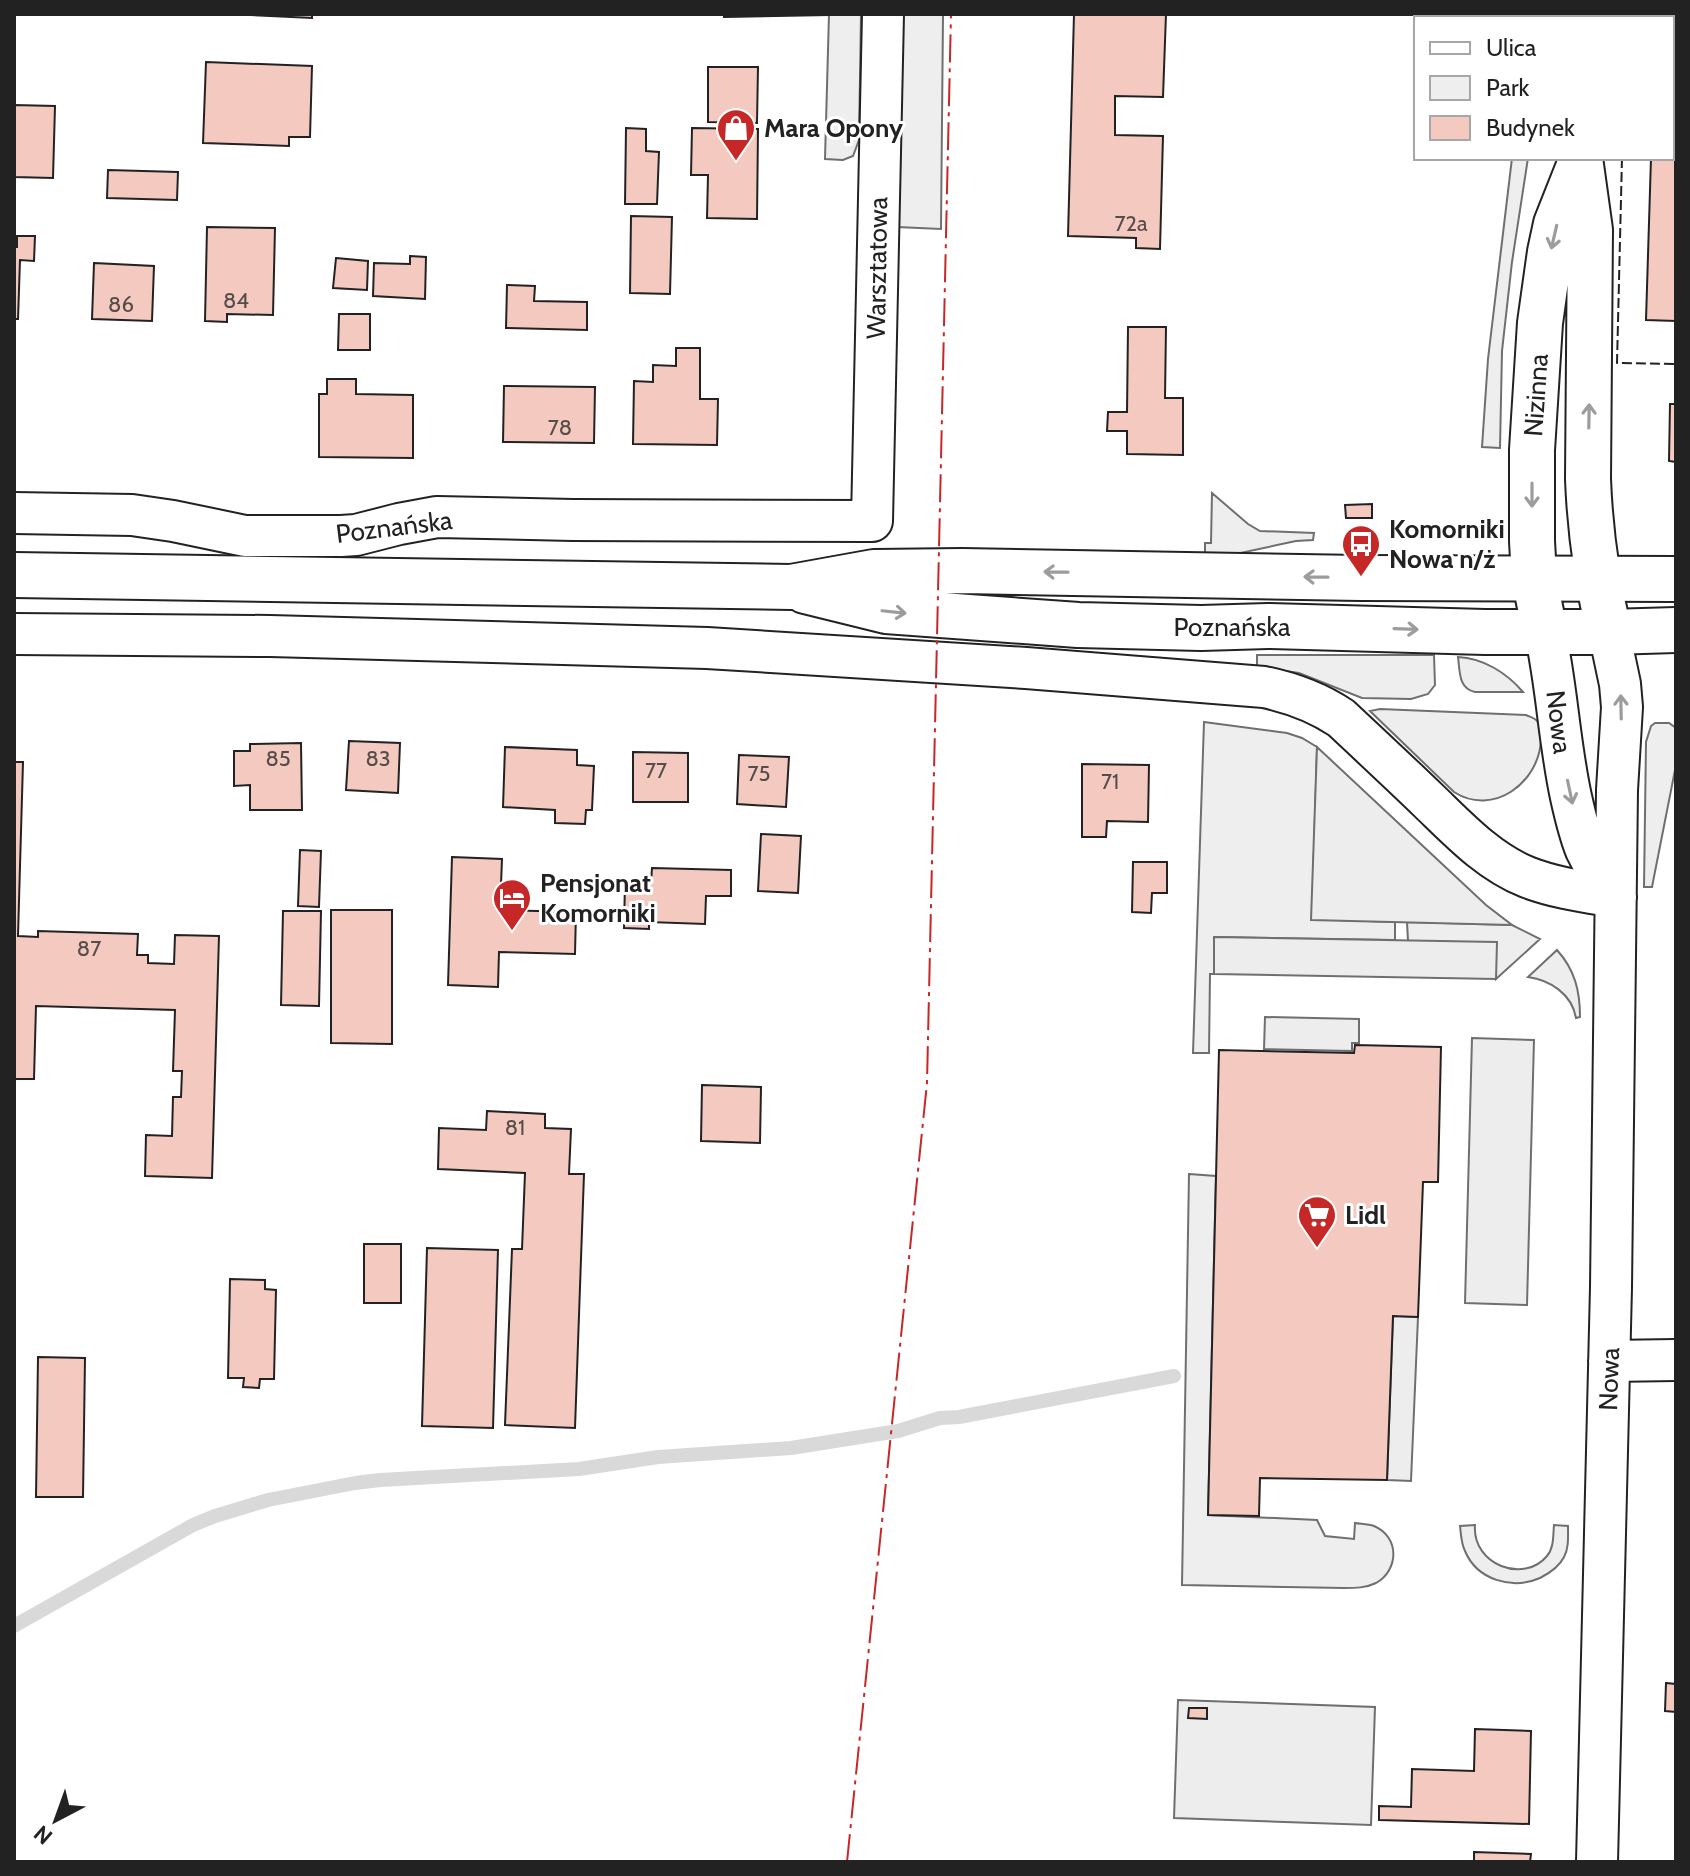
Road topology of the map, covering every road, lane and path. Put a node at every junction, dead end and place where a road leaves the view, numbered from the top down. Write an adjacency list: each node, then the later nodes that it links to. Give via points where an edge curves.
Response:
1 (883, 14): 4 (street, Warsztatowa)
2 (1580, 161): 6 (main road, Nizinna, one-way to 6, via 1556,224 1540,323 1532,450); 7 (main road, Nizinna, one-way to 2, via 1588,479 1590,230)
3 (14, 513): 4 (street, Poznańska, via 132,515 245,536 356,535 437,517)
4 (872, 521)
5 (14, 575): 9 (main road, Poznańska)
6 (1534, 577): 7 (main road, Poznańska); 9 (main road, Poznańska, one-way to 9, via 918,571 874,572); 11 (main road, Nizinna)
7 (1596, 578): 8 (main road, Poznańska); 12 (main road, Nizinna)
8 (1676, 579)
9 (791, 587): 11 (main road, Poznańska, one-way to 11, via 886,611 1037,623)
10 (1676, 630): 12 (main road, Poznańska)
11 (1545, 632): 12 (main road, Poznańska); 14 (street, Nowa, one-way to 14, via 1577,825 1586,851)
12 (1609, 632): 14 (street, Nowa, one-way to 12, via 1622,707)
13 (14, 634): 14 (street, via 707,648 1264,687 1306,698 1341,718 1509,869 1549,884)
14 (1616, 897): 16 (street, Nowa)
15 (1676, 1360): 16 (street)
16 (1609, 1361): 17 (street, Nowa)
17 (1597, 1862)

